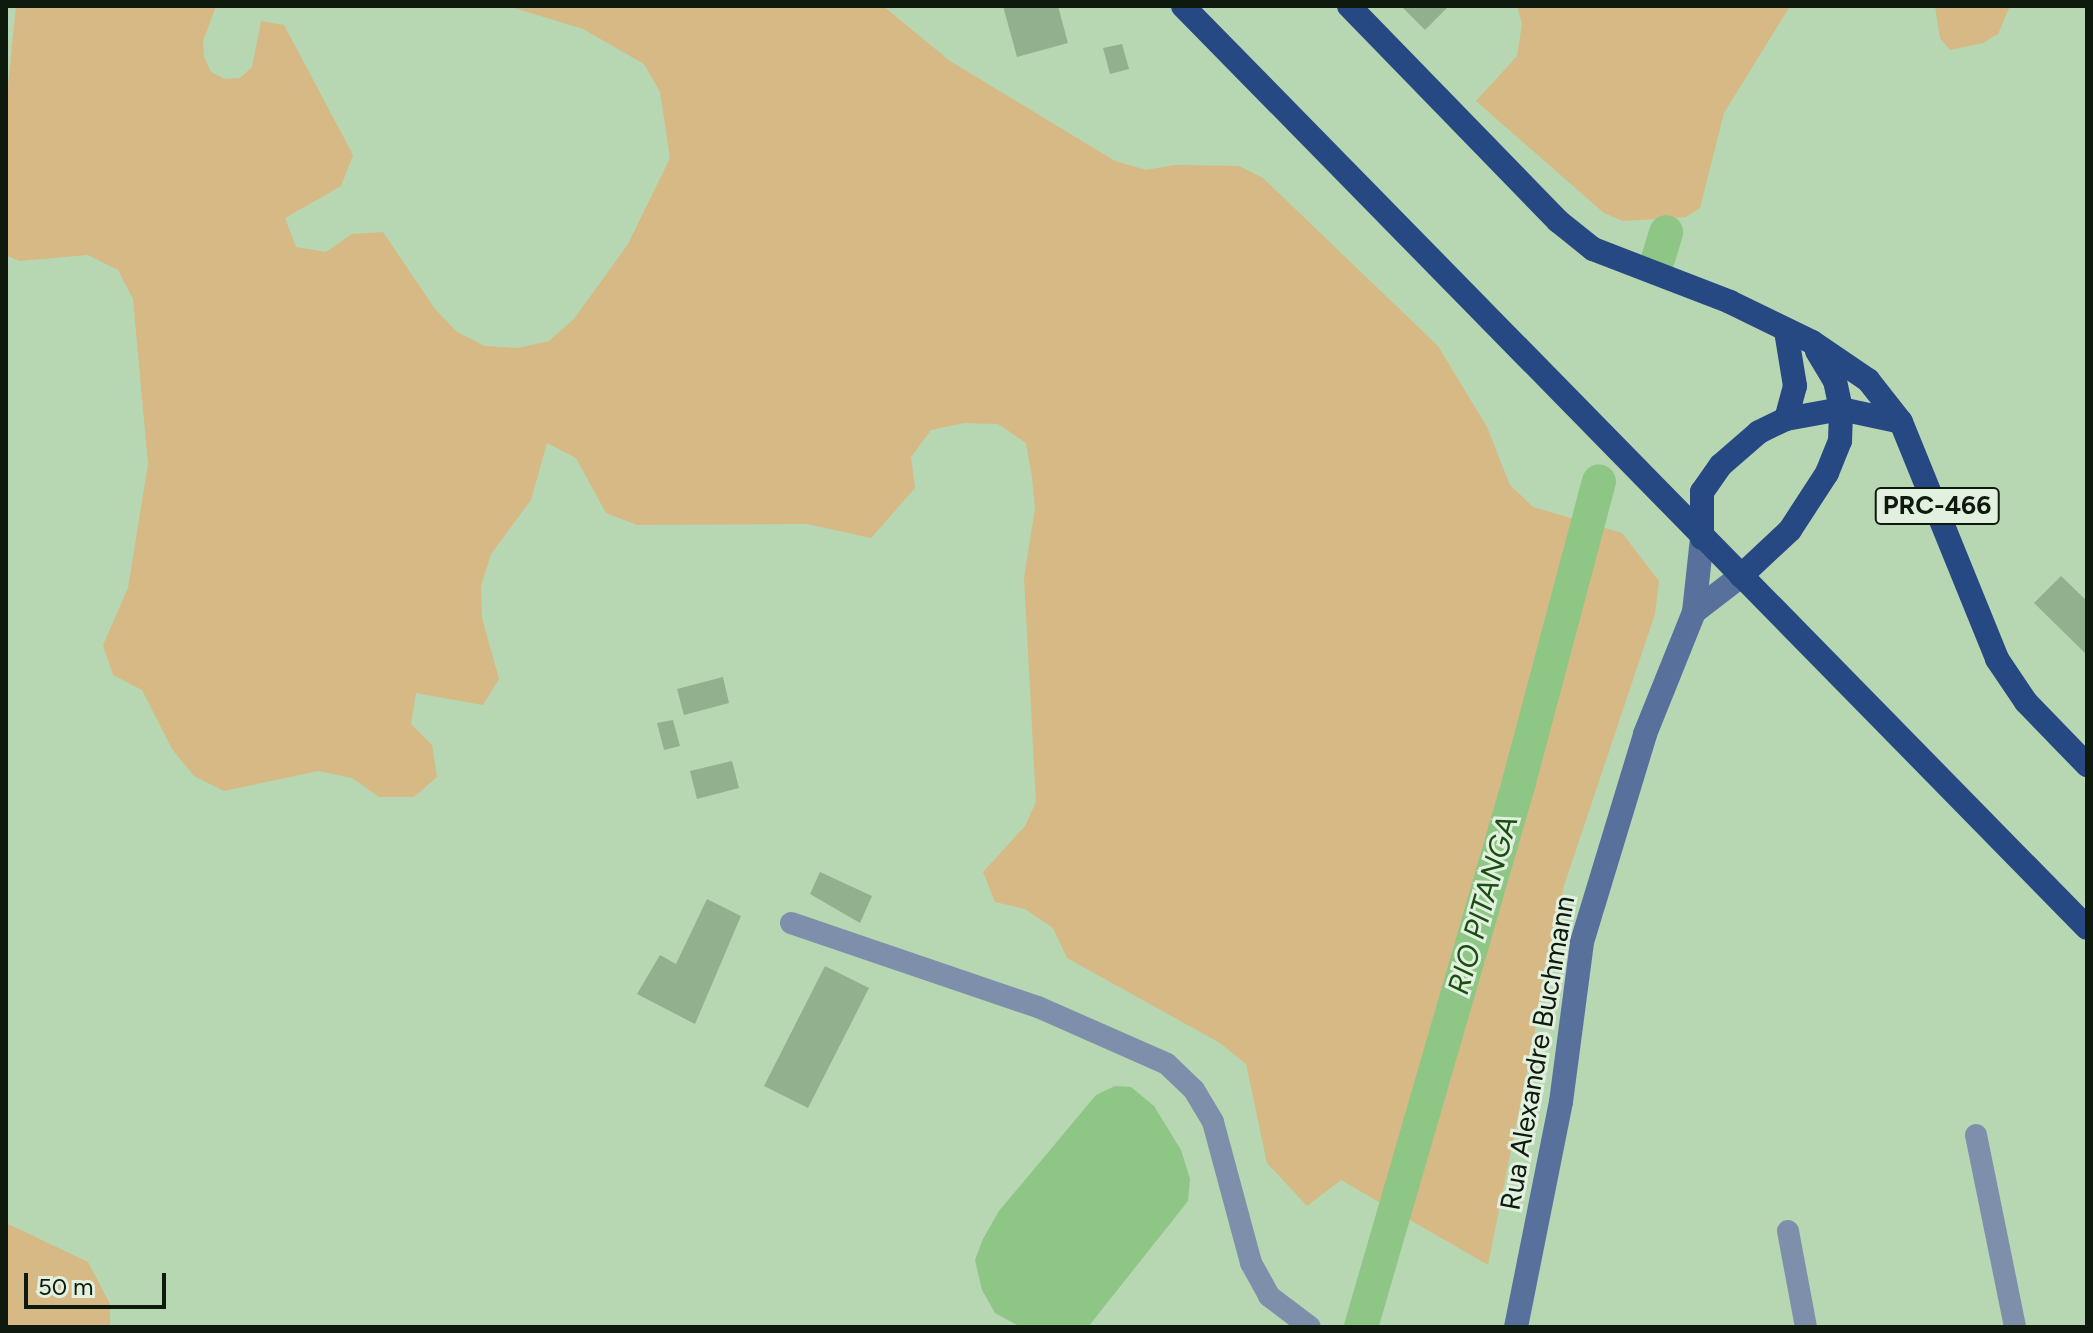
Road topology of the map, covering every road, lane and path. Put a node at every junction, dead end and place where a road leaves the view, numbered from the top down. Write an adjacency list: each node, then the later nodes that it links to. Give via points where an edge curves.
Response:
1 (1183, 6): 8 (highway)
2 (1349, 6): 3 (highway, PRC-466, via 1558,221 1593,249 1730,302)
3 (1786, 331): 4 (highway, PRC-466); 6 (highway, via 1795,386)
4 (1812, 342): 5 (highway, via 1835,381); 7 (highway, PRC-466, via 1868,380)
5 (1841, 409): 6 (highway); 7 (highway); 9 (highway, via 1840,441 1827,473 1790,530)
6 (1786, 419): 8 (highway, via 1759,432 1721,465 1702,492)
7 (1901, 422): 11 (highway, PRC-466, via 1997,659 2026,702)
8 (1702, 538): 9 (highway); 10 (main road, Rua Alexandre Buchmann)
9 (1741, 576): 10 (main road); 13 (highway)
10 (1694, 612): 17 (main road, Rua Alexandre Buchmann, via 1645,734 1582,942 1561,1102)
11 (2087, 765)
12 (791, 923): 16 (street, via 1038,1007 1167,1064 1194,1090 1213,1122 1251,1263 1290,1315)
13 (2087, 928)
14 (1976, 1135): 19 (street)
15 (1788, 1231): 18 (street)
16 (1310, 1327)
17 (1516, 1327)
18 (1806, 1327)
19 (2015, 1327)

